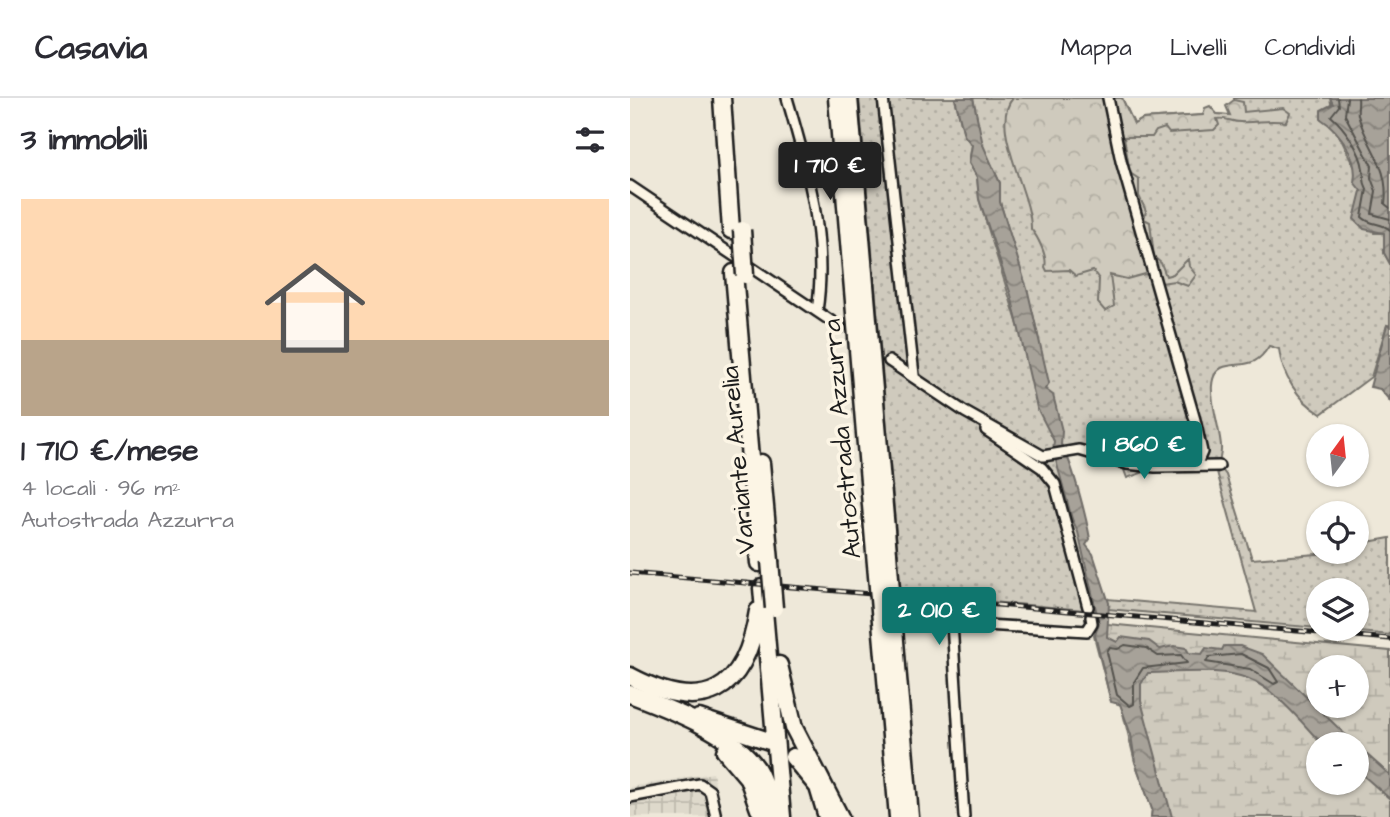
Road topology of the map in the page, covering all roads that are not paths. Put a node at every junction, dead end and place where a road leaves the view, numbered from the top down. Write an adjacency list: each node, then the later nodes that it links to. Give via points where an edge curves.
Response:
1 (722, 98): 9 (highway, Variante Aurelia)
2 (732, 98): 9 (highway, Variante Aurelia)
3 (788, 98): 10 (street, via 816,203)
4 (836, 98): 17 (highway, Autostrada Azzurra)
5 (849, 98): 17 (highway, Autostrada Azzurra)
6 (883, 98): 13 (street)
7 (1108, 98): 15 (street, via 1121,161 1195,420 1202,452)
8 (630, 186): 10 (street)
9 (737, 230): 18 (highway, Variante Aurelia)
10 (817, 311): 11 (street)
11 (840, 327)
12 (889, 361): 13 (street)
13 (914, 375): 14 (street)
14 (953, 403): 15 (street, via 1043,456 1072,450 1127,464); 19 (street, via 956,410 1042,468 1055,484)
15 (1196, 466): 16 (street)
16 (1219, 466)
17 (882, 553): 23 (highway, Autostrada Azzurra, bridge)
18 (764, 562): 20 (highway, Variante Aurelia, bridge); 20 (highway, Variante Aurelia)
19 (1088, 607)
20 (765, 608): 22 (highway, Variante Aurelia); 24 (highway, via 746,657 719,687 697,695 675,695); 33 (highway, Variante Aurelia)
21 (1091, 617): 39 (street, via 1093,623 1087,631 952,623)
22 (779, 665): 34 (highway, Variante Aurelia); 36 (highway, via 794,728)
23 (891, 666): 37 (highway, Autostrada Azzurra); 38 (highway, Autostrada Azzurra)
24 (630, 676)
25 (630, 692): 26 (highway)
26 (669, 710): 27 (highway); 31 (highway, via 737,762 754,789); 32 (highway, via 725,739 749,760 762,780)
27 (769, 741)
28 (793, 757): 35 (highway, via 818,787)
29 (630, 797): 30 (street, via 694,784 706,787)
30 (716, 817)
31 (761, 817)
32 (769, 817)
33 (782, 817)
34 (793, 817)
35 (827, 817)
36 (840, 817)
37 (898, 817)
38 (911, 817)
39 (964, 817)

